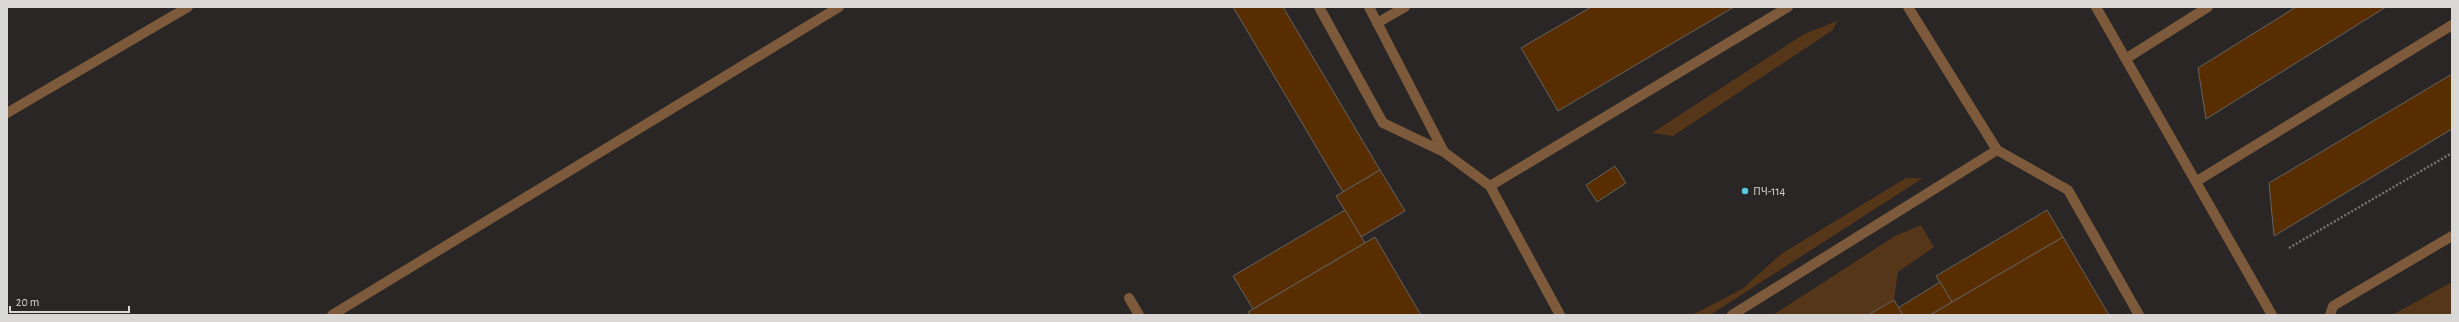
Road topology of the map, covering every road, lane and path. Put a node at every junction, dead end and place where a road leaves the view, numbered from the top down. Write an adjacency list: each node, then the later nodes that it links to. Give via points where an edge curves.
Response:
1 (188, 7): 13 (lane)
2 (839, 7): 22 (lane)
3 (1319, 7): 15 (lane, via 1383,123)
4 (1369, 7): 10 (lane)
5 (1405, 7): 10 (lane)
6 (1788, 7): 18 (lane)
7 (1908, 7): 14 (lane)
8 (2096, 7): 12 (lane)
9 (2208, 7): 12 (lane)
10 (1377, 22): 15 (lane)
11 (2452, 25): 17 (lane)
12 (2127, 58): 17 (lane)
13 (7, 113)
14 (1997, 150): 25 (lane); 26 (lane, via 2068,190)
15 (1444, 152): 18 (lane)
16 (2452, 153): 20 (path)
17 (2197, 181): 27 (lane)
18 (1490, 186): 24 (lane)
19 (2452, 236): 28 (lane, via 2333,306)
20 (2289, 248)
21 (1129, 298): 23 (lane)
22 (332, 315)
23 (1139, 315)
24 (1560, 315)
25 (1732, 315)
26 (2139, 315)
27 (2272, 315)
28 (2330, 315)

